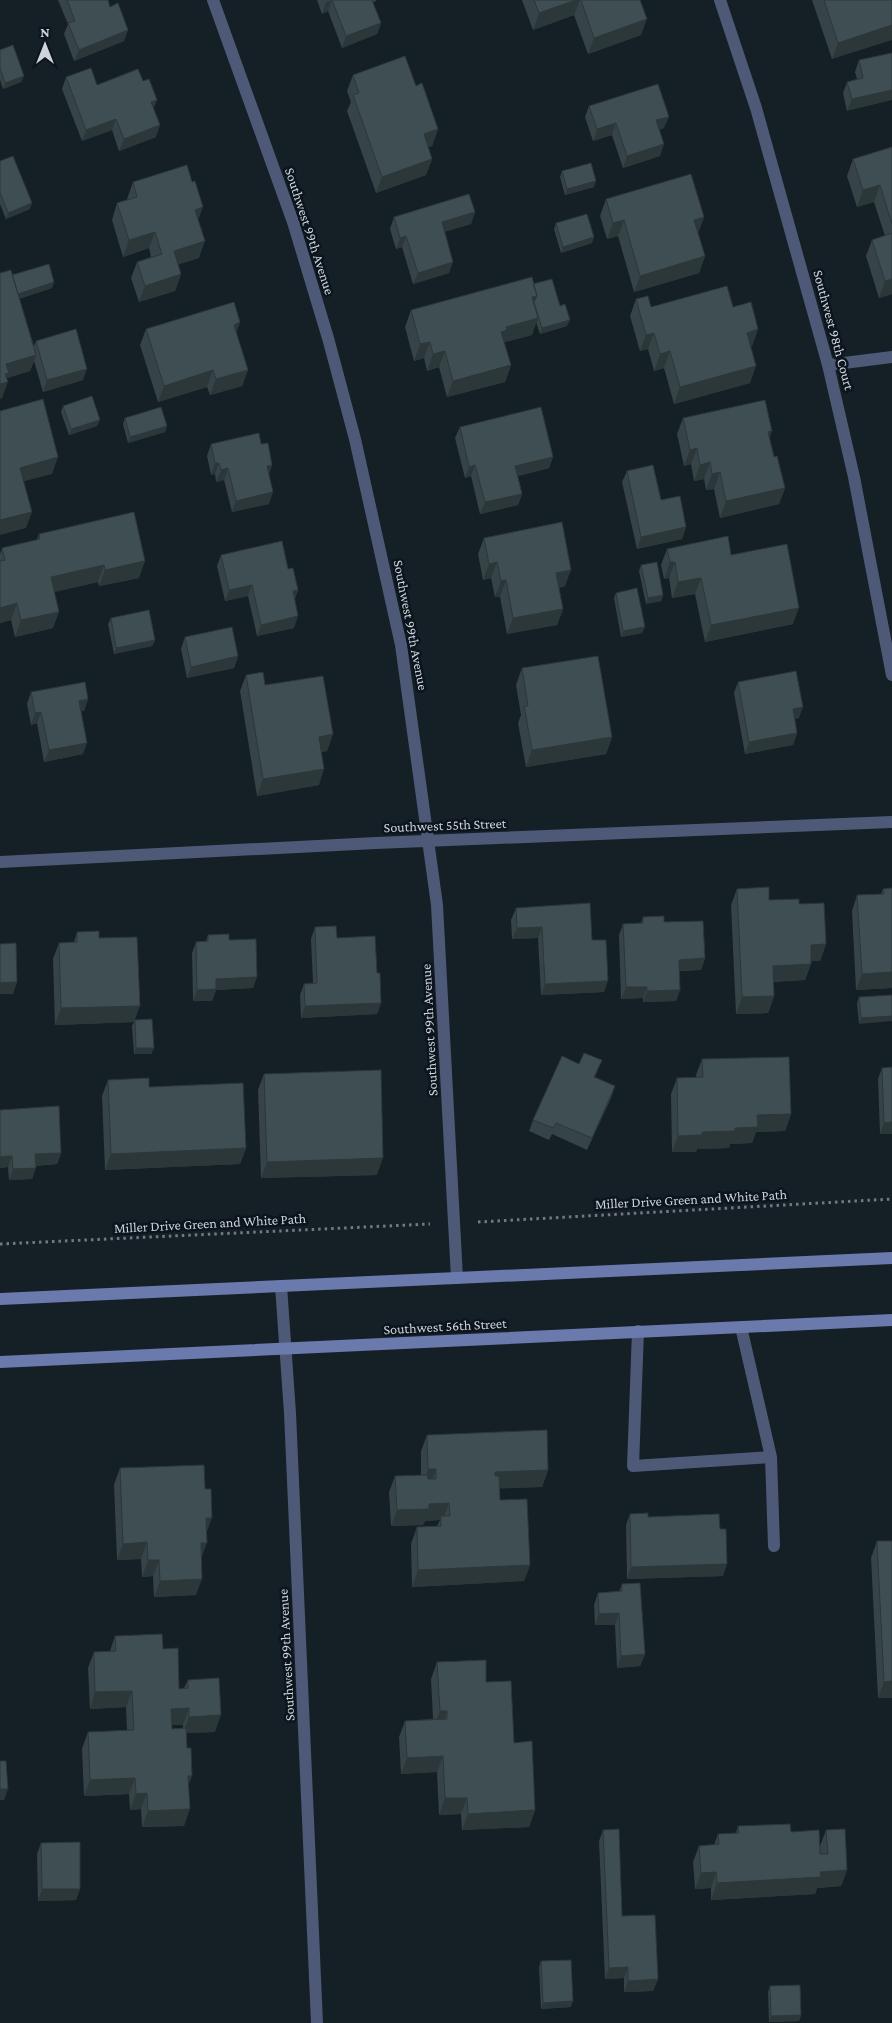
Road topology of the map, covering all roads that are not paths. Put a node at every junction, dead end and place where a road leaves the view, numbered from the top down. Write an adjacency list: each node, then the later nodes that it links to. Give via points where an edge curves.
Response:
1 (213, 0): 7 (street, Southwest 99th Avenue, via 293,222 355,439 401,645)
2 (720, 0): 4 (street, Southwest 98th Court, via 756,108)
3 (892, 357): 4 (street)
4 (828, 365): 5 (street, Southwest 98th Court, via 854,477)
5 (892, 675)
6 (892, 822): 7 (street, Southwest 55th Street)
7 (429, 841): 8 (street, Southwest 55th Street); 10 (street, Southwest 99th Avenue, via 437,905)
8 (0, 862)
9 (892, 1258): 10 (main road)
10 (457, 1278): 11 (main road)
11 (281, 1286): 12 (main road); 16 (street, Southwest 99th Avenue)
12 (0, 1299)
13 (892, 1320): 14 (main road, Southwest 56th Street)
14 (742, 1327): 15 (main road, Southwest 56th Street); 18 (street)
15 (638, 1332): 16 (main road, Southwest 56th Street); 18 (street, via 634,1466)
16 (284, 1349): 17 (main road, Southwest 56th Street); 20 (street, Southwest 99th Avenue, via 290,1413)
17 (0, 1362)
18 (771, 1457): 19 (street)
19 (774, 1546)
20 (318, 2023)

